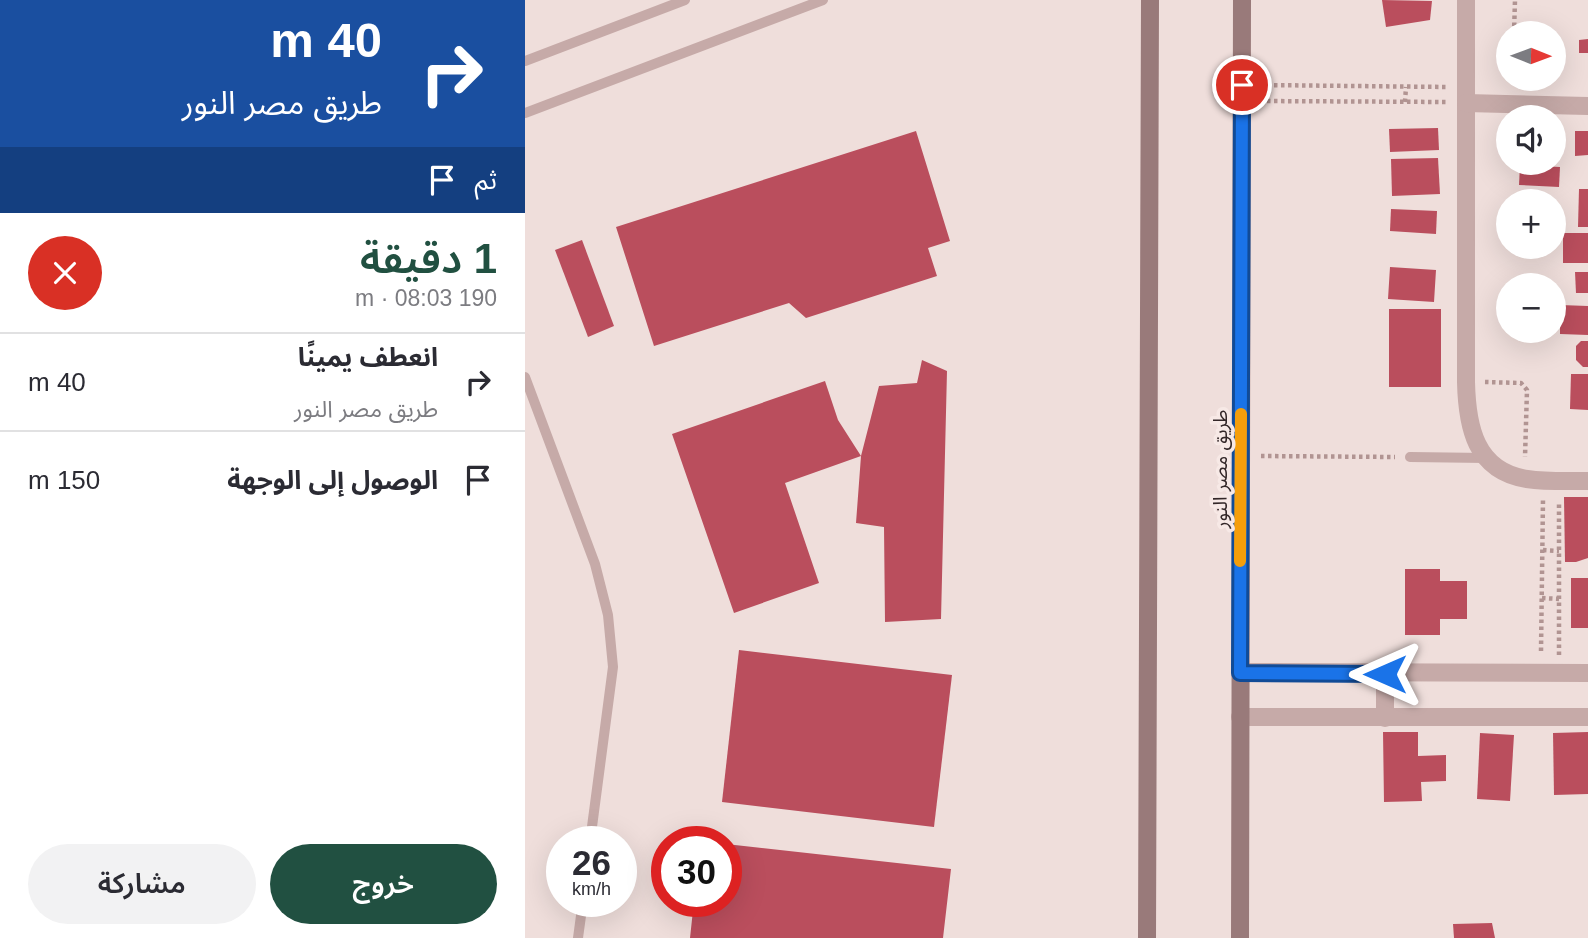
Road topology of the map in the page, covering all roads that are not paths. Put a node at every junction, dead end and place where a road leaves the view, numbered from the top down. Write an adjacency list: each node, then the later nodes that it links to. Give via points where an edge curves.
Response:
1 (685, 0): 6 (lane)
2 (1150, 0): 23 (street)
3 (1242, 0): 14 (street, طريق مصر النور)
4 (1466, 0): 7 (street)
5 (820, 1): 9 (lane)
6 (525, 61)
7 (1466, 95): 8 (street); 12 (street, via 1467,409 1472,435)
8 (1588, 106)
9 (525, 113)
10 (525, 377): 20 (lane, via 596,564 608,615 613,667)
11 (1410, 457): 12 (lane)
12 (1486, 458): 13 (street, via 1524,479)
13 (1588, 481)
14 (1240, 673): 16 (street); 17 (street, طريق مصر النور)
15 (1588, 673): 16 (street)
16 (1385, 674): 19 (street)
17 (1240, 717): 19 (street); 24 (street, طريق مصر النور)
18 (1588, 717): 19 (street)
19 (1385, 718)
20 (592, 826)
21 (581, 917): 22 (lane)
22 (578, 938)
23 (1147, 938)
24 (1240, 938)

